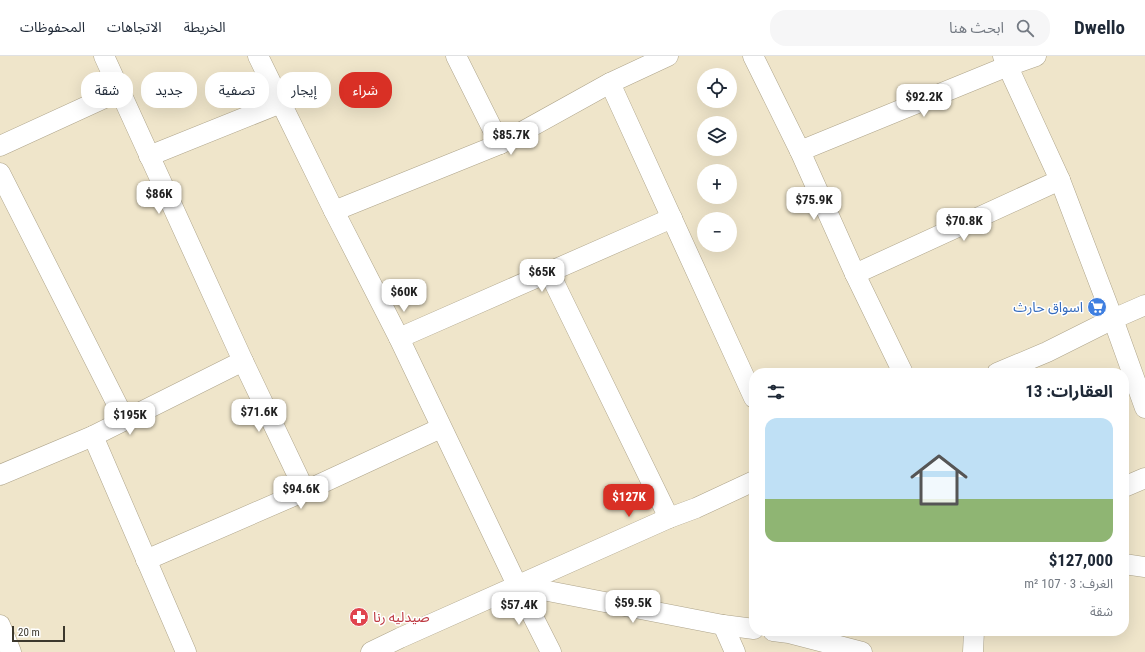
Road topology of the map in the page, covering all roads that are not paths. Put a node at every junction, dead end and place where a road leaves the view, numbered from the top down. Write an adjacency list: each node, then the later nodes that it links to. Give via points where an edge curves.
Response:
1 (104, 56): 8 (street)
2 (258, 56): 10 (street)
3 (456, 56): 15 (street)
4 (668, 56): 9 (street)
5 (753, 56): 17 (street)
6 (1036, 56): 7 (street)
7 (1006, 61): 17 (street); 20 (street)
8 (111, 72)
9 (610, 83): 15 (street); 22 (street)
10 (277, 95)
11 (277, 105): 18 (street)
12 (83, 108): 16 (street)
13 (128, 108): 18 (street)
14 (283, 108): 21 (street)
15 (500, 144): 21 (street)
16 (0, 146)
17 (800, 151): 24 (street)
18 (150, 156): 28 (street)
19 (0, 173): 33 (street)
20 (1060, 180): 24 (street); 26 (street)
21 (334, 211): 27 (street)
22 (672, 218): 23 (street); 31 (street)
23 (549, 272): 27 (street); 41 (street)
24 (855, 274): 29 (street)
25 (1145, 306): 26 (street)
26 (1113, 319): 30 (street); 32 (street)
27 (399, 338): 34 (street)
28 (243, 361): 33 (street); 40 (street)
29 (901, 368)
30 (1009, 368)
31 (749, 387)
32 (1145, 408)
33 (125, 420): 35 (street)
34 (441, 428): 40 (street); 45 (street)
35 (93, 436): 36 (street); 42 (street)
36 (0, 475)
37 (1145, 478): 39 (street)
38 (749, 483): 41 (street)
39 (1129, 485)
40 (305, 491): 42 (street)
41 (669, 518): 45 (street)
42 (146, 560): 53 (street)
43 (1129, 565): 44 (street)
44 (1145, 567)
45 (517, 585): 47 (street); 51 (street); 55 (street)
46 (0, 625): 52 (street)
47 (723, 625): 48 (street); 56 (street)
48 (749, 628)
49 (800, 636): 57 (street)
50 (974, 636): 58 (street)
51 (403, 645): 54 (street)
52 (11, 652)
53 (186, 652)
54 (371, 652)
55 (551, 652)
56 (735, 652)
57 (862, 652)
58 (973, 652)

